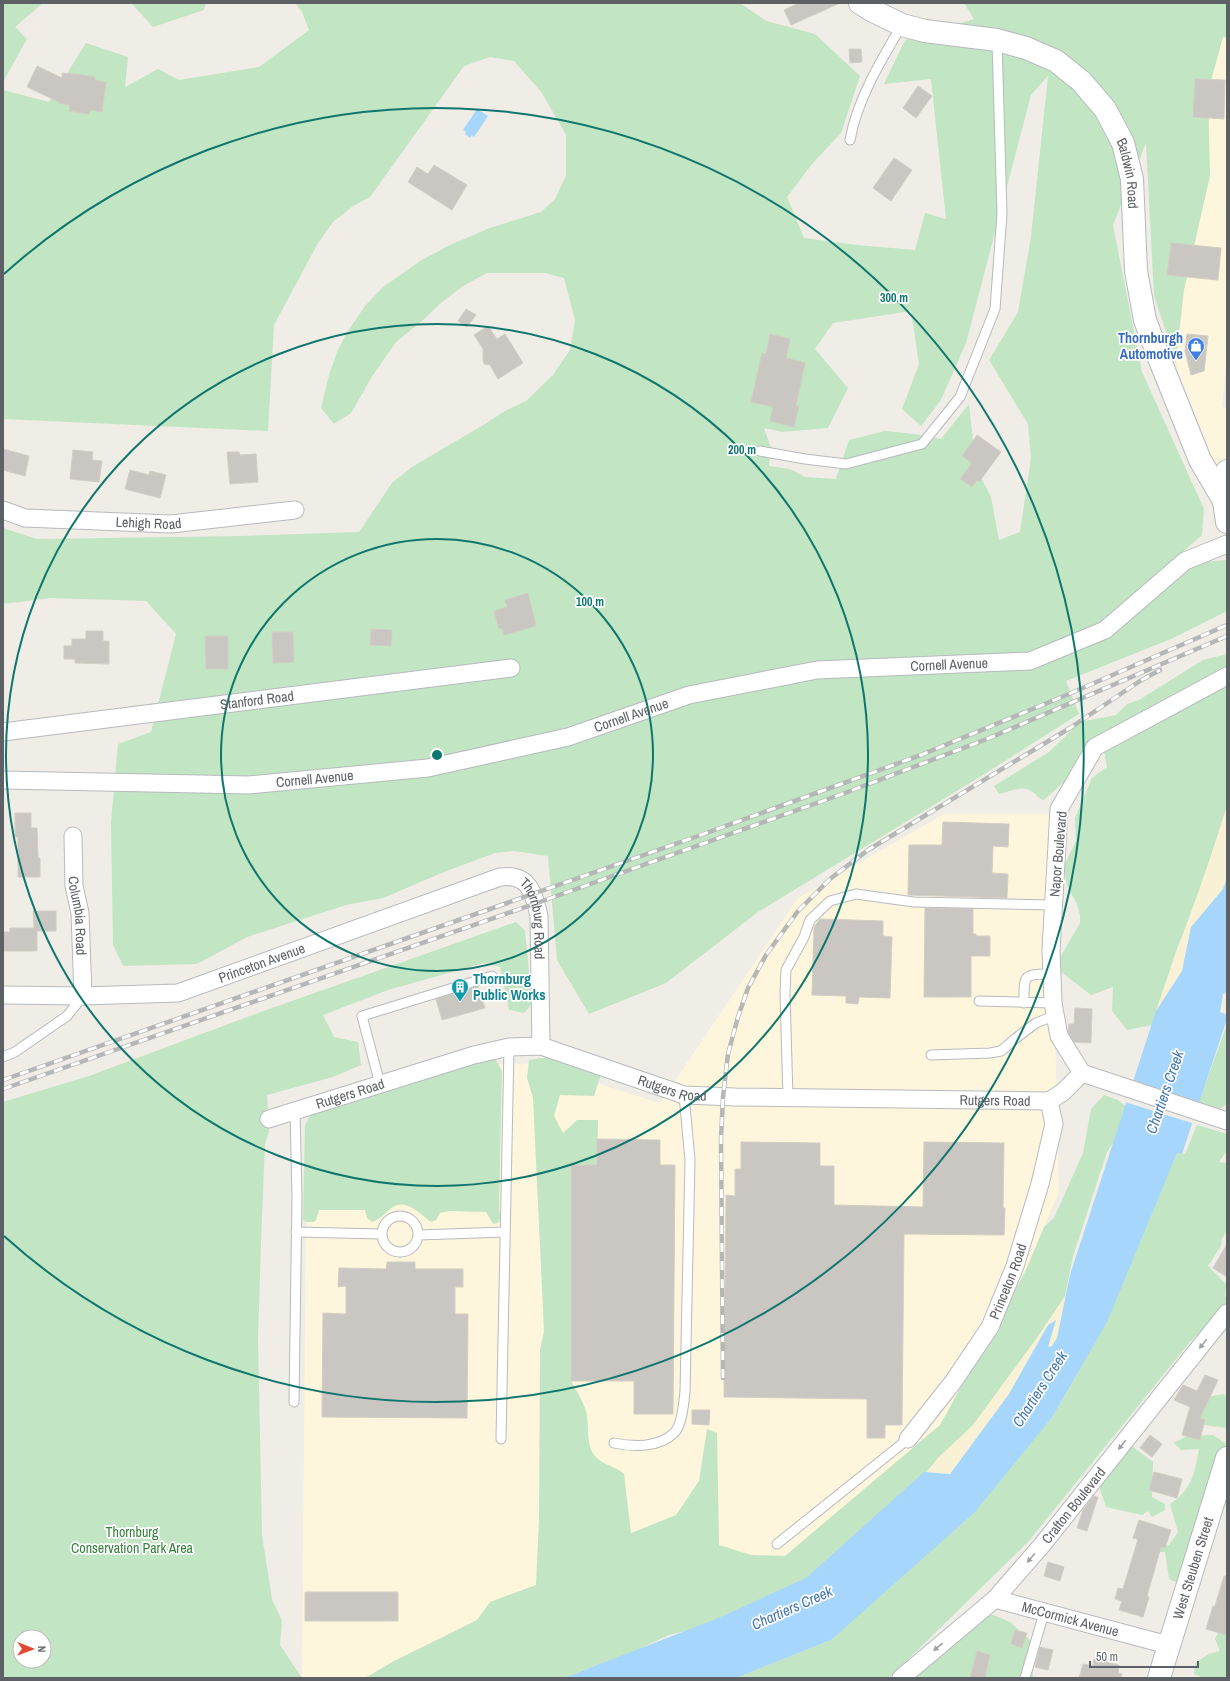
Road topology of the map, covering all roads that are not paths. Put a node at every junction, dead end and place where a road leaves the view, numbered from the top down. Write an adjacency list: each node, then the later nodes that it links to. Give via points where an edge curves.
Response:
1 (860, 3): 2 (street, Baldwin Road)
2 (902, 25): 3 (street, Baldwin Road, via 925,31); 4 (lane, via 879,65 853,124)
3 (997, 40): 5 (lane, via 1002,214 995,310 960,397 922,444 846,464); 7 (street, Baldwin Road, via 1026,48 1056,61 1082,81 1105,109 1122,144 1132,179 1136,271 1145,320 1200,460)
4 (850, 140)
5 (760, 450)
6 (1227, 471): 7 (street)
7 (1224, 501): 10 (street)
8 (3, 510): 9 (street, Lehigh Road, via 25,518 171,524)
9 (295, 510)
10 (1227, 522)
11 (1227, 544): 15 (street, Cornell Avenue, via 1185,561 1105,630 1030,661 817,670 689,695 568,737 428,768 248,786)
12 (511, 668): 14 (street, Stanford Road)
13 (1227, 676): 18 (street, Napor Boulevard, via 1095,747 1059,809)
14 (3, 732)
15 (3, 780)
16 (73, 836): 22 (street, Columbia Road, via 74,886 80,913)
17 (510, 875): 22 (street, Princeton Avenue, via 178,993); 26 (street, Thornburg Road, via 528,885 539,916)
18 (1053, 905): 19 (street, Napor Boulevard); 33 (lane, via 914,902 856,894 830,901 810,920 786,970)
19 (1052, 974): 24 (lane, via 1032,974 1027,977 1024,981); 25 (street, Napor Boulevard)
20 (492, 976): 31 (lane, via 362,1016)
21 (3, 995): 22 (street, Princeton Avenue)
22 (83, 996): 29 (lane, via 67,1016 15,1052)
23 (979, 1001): 24 (lane)
24 (1024, 1003): 25 (lane)
25 (1054, 1009): 28 (lane, via 1001,1051); 30 (street, Napor Boulevard, via 1059,1036)
26 (542, 1046): 27 (street, Rutgers Road); 32 (street, Rutgers Road)
27 (509, 1047): 31 (street, Rutgers Road); 39 (lane)
28 (931, 1055)
29 (3, 1057)
30 (1089, 1076): 34 (street, Rutgers Road); 37 (street)
31 (380, 1084): 35 (street, Rutgers Road)
32 (684, 1095): 33 (street, Rutgers Road); 46 (lane, via 690,1160 685,1391 681,1417 675,1433 661,1442 646,1445 623,1445)
33 (788, 1098): 34 (street, Rutgers Road)
34 (1049, 1101): 44 (street, Princeton Road, via 1054,1124 1040,1184 1015,1266 990,1327 953,1382)
35 (295, 1111): 36 (street, Rutgers Road); 38 (lane)
36 (268, 1119)
37 (1227, 1121)
38 (296, 1232): 40 (lane); 43 (lane)
39 (505, 1232): 41 (lane); 45 (lane)
40 (381, 1234): 41 (lane, via 385,1246 401,1252 413,1246); 41 (lane, via 389,1219 400,1216 410,1220)
41 (418, 1235)
42 (1227, 1313): 49 (street, Crafton Boulevard, one-way to 49)
43 (294, 1402)
44 (908, 1438): 48 (lane)
45 (501, 1439)
46 (614, 1442)
47 (1227, 1458): 51 (street, West Steuben Street)
48 (777, 1544)
49 (995, 1600): 50 (street, McCormick Avenue); 52 (street, Crafton Boulevard, one-way to 52)
50 (1044, 1613): 51 (street, McCormick Avenue); 53 (lane)
51 (1168, 1645): 54 (street, West Steuben Street)
52 (901, 1678)
53 (1025, 1678)
54 (1159, 1678)

